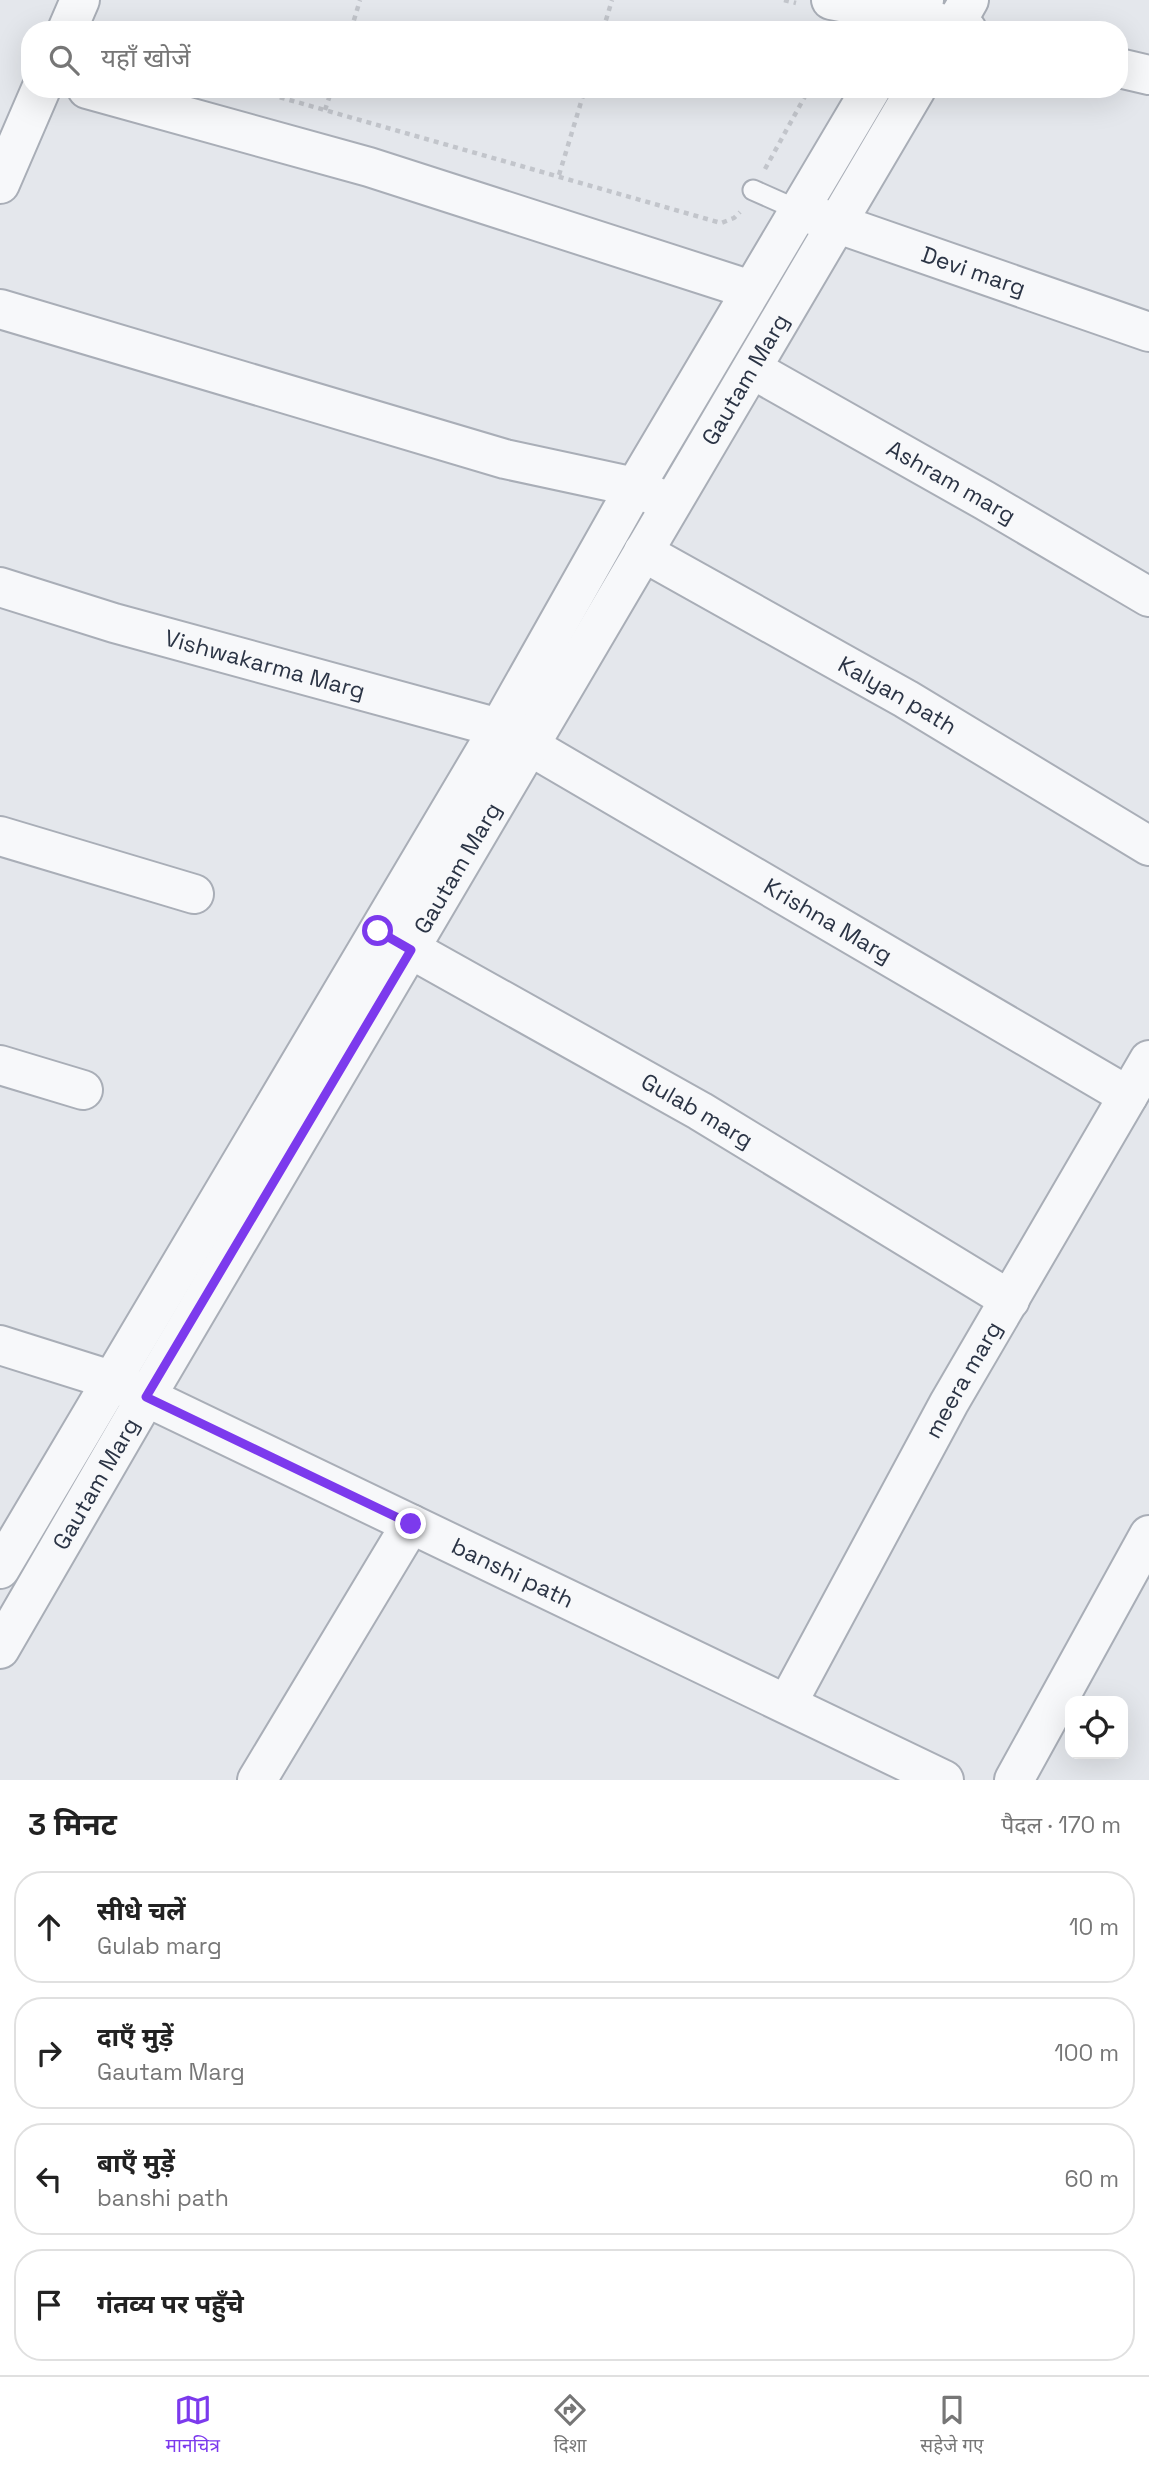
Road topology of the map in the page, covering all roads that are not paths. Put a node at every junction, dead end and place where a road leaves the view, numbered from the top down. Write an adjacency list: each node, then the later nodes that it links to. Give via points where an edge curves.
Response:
1 (80, 0): 4 (street)
2 (831, 0): 3 (street)
3 (915, 15): 5 (street)
4 (71, 21)
5 (960, 21)
6 (1128, 70): 7 (street)
7 (1149, 75)
8 (37, 98): 12 (street)
9 (120, 98): 16 (street, via 369,167)
10 (865, 98): 14 (street)
11 (911, 98): 15 (street, Gautam Marg)
12 (0, 184)
13 (753, 190): 14 (lane)
14 (799, 210): 15 (street, Devi marg); 16 (street)
15 (837, 224): 18 (street, Devi marg); 19 (street, Gautam Marg)
16 (751, 290): 20 (street)
17 (0, 309): 20 (street, via 505,459)
18 (1149, 332)
19 (752, 369): 21 (street, Gautam Marg); 24 (street, Ashram marg)
20 (635, 487): 21 (street); 25 (street)
21 (673, 504): 22 (street, Gautam Marg)
22 (643, 552): 25 (street, Gautam Marg); 27 (street, Kalyan path, via 906,699)
23 (0, 587): 25 (street, Vishwakarma Marg)
24 (1149, 597)
25 (514, 737): 29 (street); 30 (street, Gautam Marg); 34 (street, Krishna Marg)
26 (0, 836): 28 (street)
27 (1149, 846)
28 (194, 894)
29 (378, 931): 30 (street, Gulab marg); 37 (street)
30 (411, 950): 35 (street, Gulab marg, via 700,1111); 38 (street, Gautam Marg)
31 (1149, 1060): 34 (street, meera marg)
32 (0, 1065): 33 (street)
33 (83, 1090)
34 (1128, 1096): 35 (street, meera marg)
35 (1010, 1300): 43 (street, meera marg)
36 (0, 1346): 37 (street, banshi path)
37 (111, 1380): 38 (street, banshi path); 41 (street)
38 (146, 1397): 39 (street, banshi path); 42 (street, Gautam Marg)
39 (411, 1524): 43 (street, banshi path); 44 (street)
40 (1146, 1546): 46 (street)
41 (0, 1569)
42 (0, 1649)
43 (787, 1704): 45 (street, banshi path)
44 (257, 1780)
45 (944, 1780)
46 (1014, 1780)

